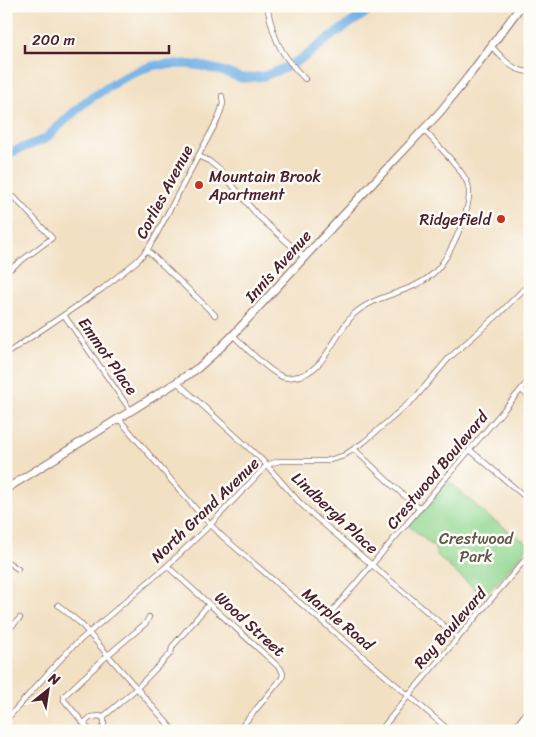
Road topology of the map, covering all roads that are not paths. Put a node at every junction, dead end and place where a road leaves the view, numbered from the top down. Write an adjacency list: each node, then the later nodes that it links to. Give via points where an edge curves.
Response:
1 (267, 6): 5 (street, via 277,44)
2 (521, 6): 3 (main road, Innis Avenue)
3 (491, 46): 4 (street, via 515,69); 7 (main road, Innis Avenue)
4 (530, 72)
5 (305, 78)
6 (222, 96): 8 (street, Corlies Avenue, via 222,111)
7 (423, 130): 11 (main road, Innis Avenue); 16 (street, via 465,177 469,193 457,235 432,274 356,313 342,328 318,366 307,374 291,378 278,375)
8 (198, 156): 10 (street, Corlies Avenue); 11 (street, via 219,169 258,216)
9 (6, 201): 12 (street, via 14,197 52,238)
10 (147, 250): 14 (street, Corlies Avenue, via 102,289); 15 (street)
11 (304, 258): 16 (main road, Innis Avenue)
12 (6, 272)
13 (530, 283): 24 (street, North Grand Avenue, via 449,358 391,420)
14 (64, 315): 17 (street, Corlies Avenue); 22 (street, Emmot Place)
15 (215, 315)
16 (233, 335): 19 (main road, Innis Avenue, via 198,368)
17 (6, 354)
18 (530, 379): 20 (street, Crestwood Boulevard)
19 (177, 382): 22 (main road, Innis Avenue); 26 (street, Lindbergh Place)
20 (521, 390): 21 (street); 25 (street, Crestwood Boulevard)
21 (530, 398)
22 (131, 411): 23 (main road, Innis Avenue)
23 (119, 418): 27 (main road, Innis Avenue); 30 (street, Marple Road)
24 (354, 449): 26 (street, North Grand Avenue, via 326,461 279,461); 29 (street)
25 (470, 450): 28 (street); 29 (street, Crestwood Boulevard)
26 (267, 465): 30 (street, North Grand Avenue); 33 (street, Lindbergh Place, via 300,503)
27 (6, 489)
28 (530, 501)
29 (420, 509): 33 (street, Crestwood Boulevard)
30 (210, 525): 34 (street, North Grand Avenue); 40 (street, Marple Road)
31 (530, 554): 43 (street, Ray Boulevard)
32 (6, 561): 35 (street)
33 (372, 565): 40 (street, Crestwood Boulevard); 43 (street, Lindbergh Place)
34 (167, 566): 36 (street, Wood Street); 42 (street, North Grand Avenue)
35 (18, 569)
36 (209, 604): 45 (street, via 170,653); 57 (street, Wood Street, via 283,674)
37 (58, 605): 42 (street)
38 (149, 617): 44 (street)
39 (20, 618): 41 (street)
40 (323, 622): 46 (street, Marple Road)
41 (6, 632)
42 (89, 633): 44 (street); 49 (street, North Grand Avenue, via 71,648)
43 (458, 638): 46 (street, Ray Boulevard)
44 (108, 655): 45 (street); 51 (street, via 64,696)
45 (136, 688): 48 (street); 52 (street)
46 (408, 695): 58 (street, Ray Boulevard); 59 (street, Marple Road)
47 (530, 708): 50 (main road)
48 (103, 717): 51 (street, via 91,717); 54 (street)
49 (6, 720)
50 (527, 721): 60 (main road)
51 (84, 723): 53 (street)
52 (169, 726): 55 (street); 56 (street)
53 (90, 731)
54 (101, 731)
55 (163, 731)
56 (174, 731)
57 (238, 731)
58 (380, 731)
59 (450, 731)
60 (514, 731)

